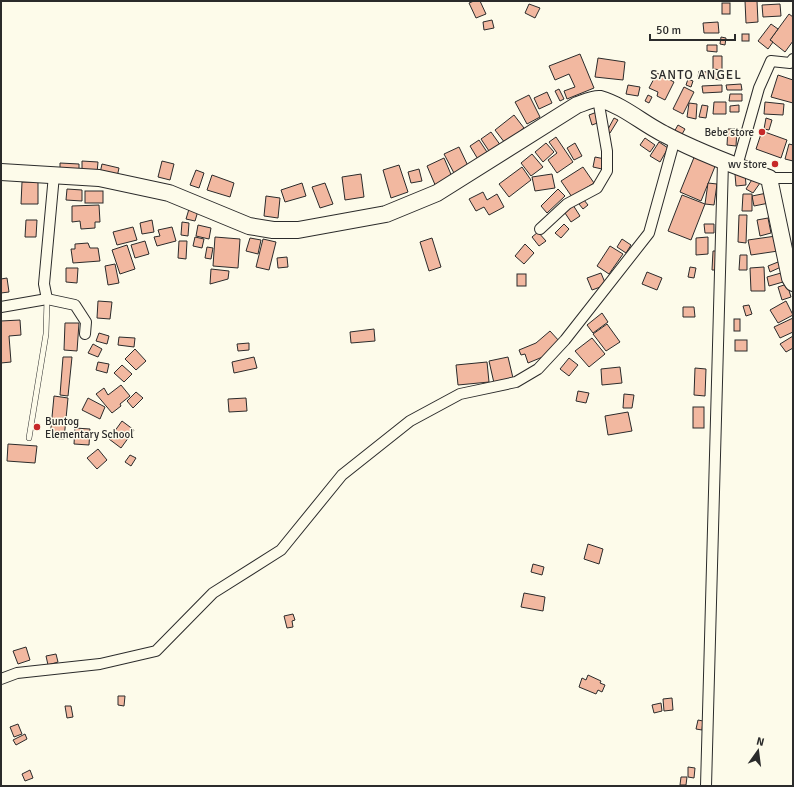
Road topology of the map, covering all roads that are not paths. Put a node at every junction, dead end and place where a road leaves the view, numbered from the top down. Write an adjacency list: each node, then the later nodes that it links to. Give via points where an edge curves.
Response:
1 (793, 59): 4 (street, via 790,63 771,61)
2 (598, 98): 3 (main road, via 628,110 652,128); 6 (main road, via 577,105 437,193 386,214 298,230 248,226 169,193 99,178); 9 (street, via 606,151 606,170 598,188 567,204)
3 (675, 140): 4 (main road); 15 (street, via 649,233 565,340 538,369 516,382 460,394 410,421 342,475 281,550 213,593 156,651 100,664 17,673)
4 (730, 164): 7 (main road); 16 (street)
5 (1, 172): 6 (main road)
6 (54, 175): 11 (street, via 44,284)
7 (769, 178): 8 (street); 10 (main road)
8 (793, 178)
9 (540, 229)
10 (793, 284)
11 (47, 299): 12 (street); 13 (street, via 75,305 86,322); 14 (lane, via 46,334)
12 (1, 307)
13 (84, 334)
14 (29, 438)
15 (1, 679)
16 (706, 786)

